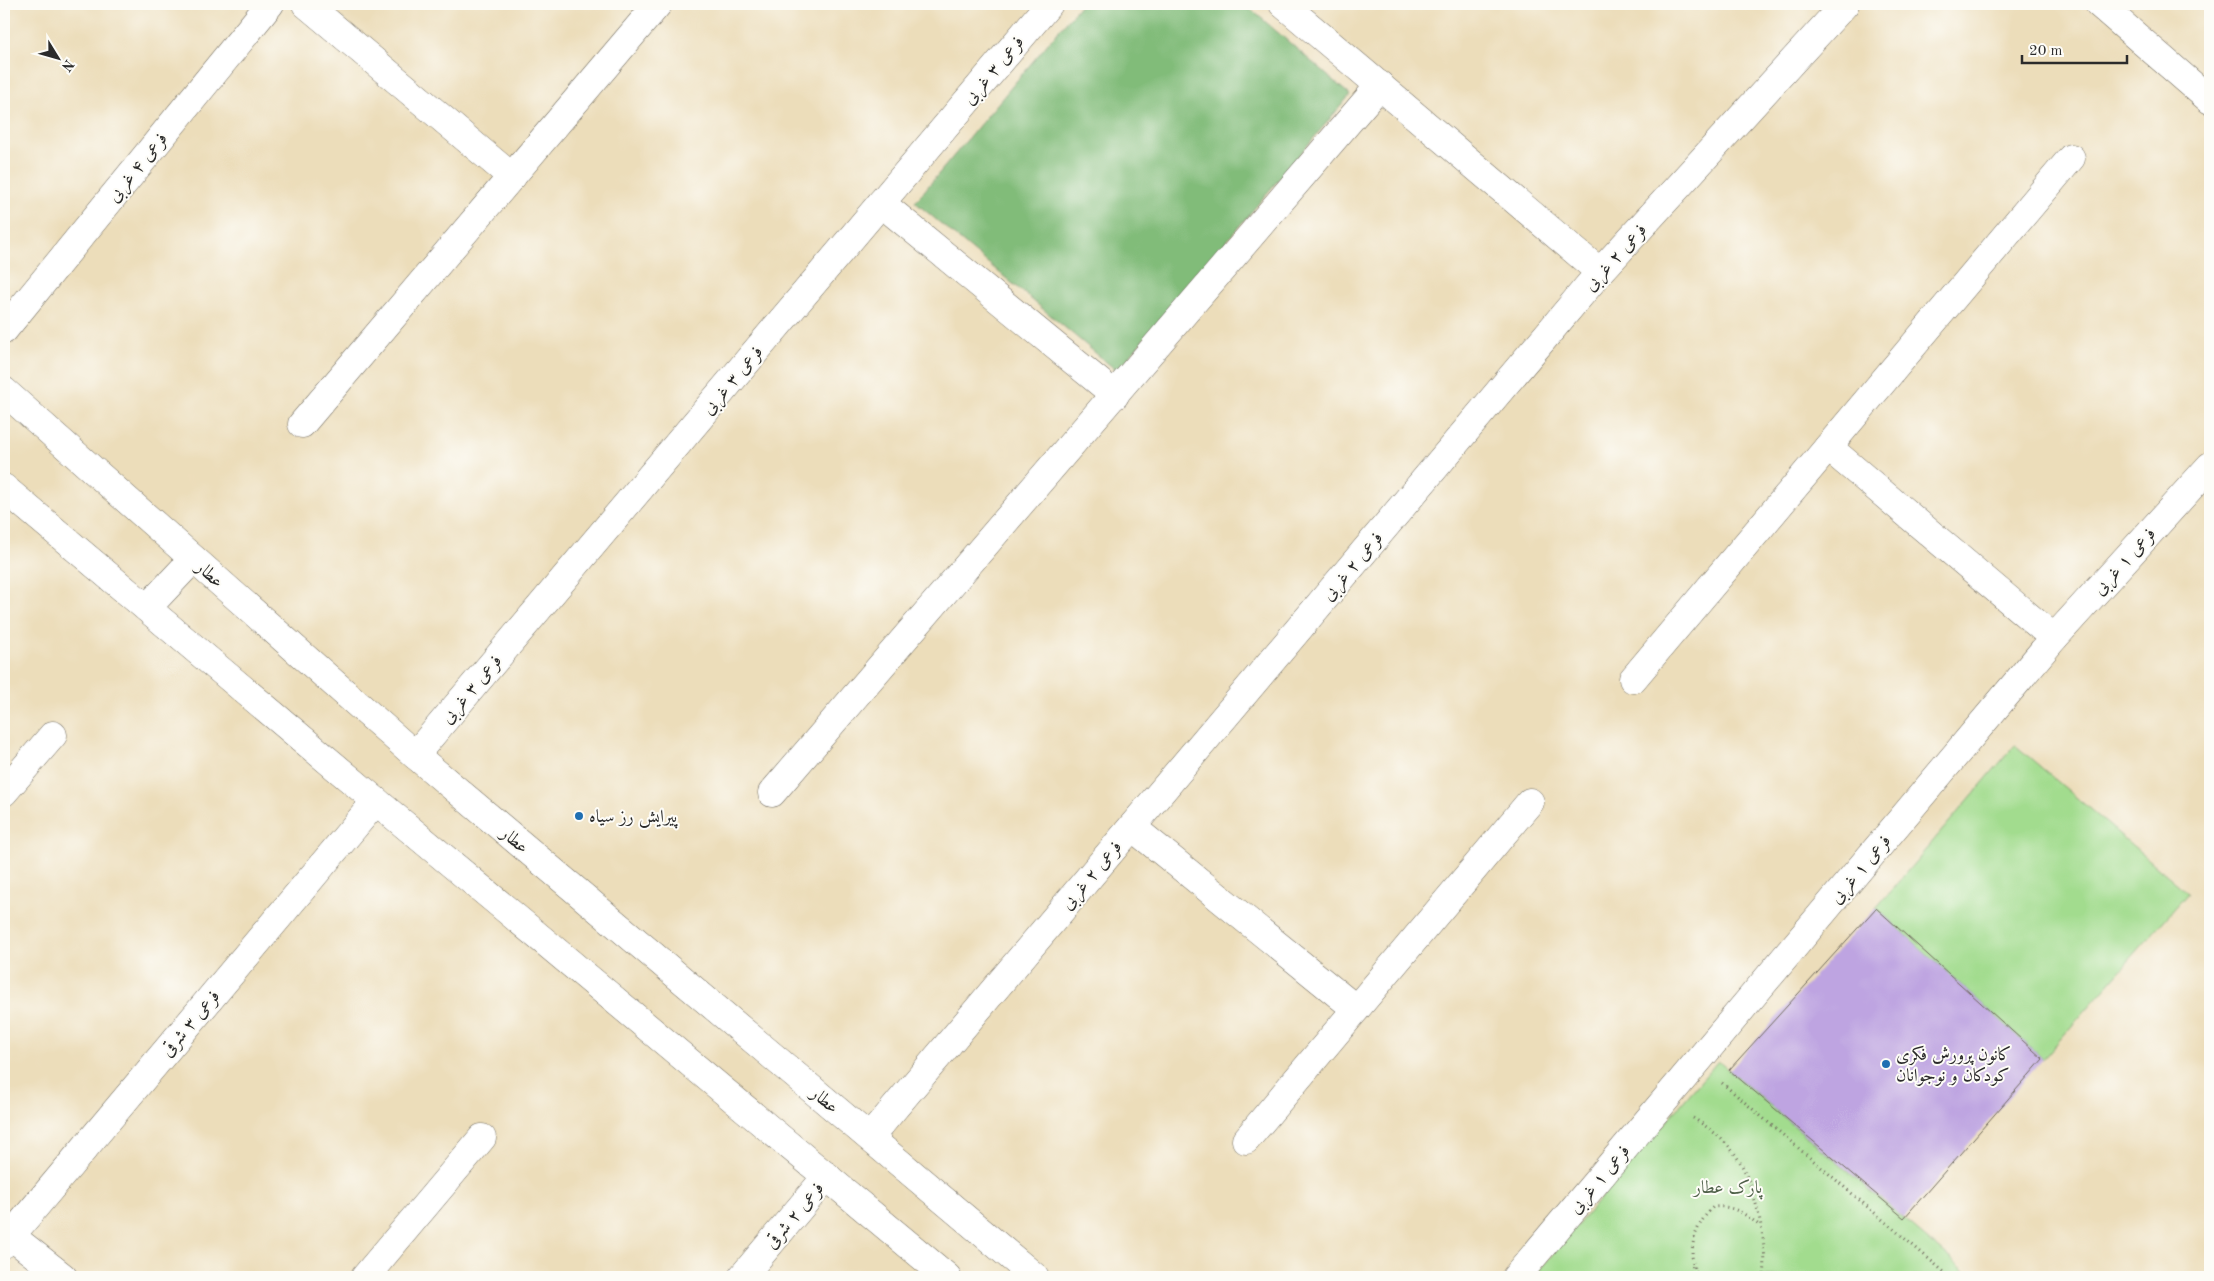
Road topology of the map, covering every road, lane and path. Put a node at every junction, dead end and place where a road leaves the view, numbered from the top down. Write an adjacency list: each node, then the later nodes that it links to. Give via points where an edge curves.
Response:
1 (270, 4): 14 (street, فرعی ۴ غربی)
2 (306, 4): 11 (street)
3 (658, 4): 11 (street)
4 (1049, 4): 12 (street, فرعی ۳ غربی)
5 (1283, 4): 8 (street)
6 (1845, 4): 13 (street, فرعی ۲ غربی)
7 (2099, 4): 9 (street)
8 (1380, 85): 13 (street); 16 (street)
9 (2210, 100)
10 (2070, 158): 18 (street)
11 (512, 177): 17 (street)
12 (881, 203): 16 (street); 26 (street, فرعی ۳ غربی)
13 (1600, 272): 31 (street, فرعی ۲ غربی)
14 (4, 330)
15 (4, 391): 21 (street, عطار)
16 (1115, 395): 28 (street)
17 (302, 424)
18 (1828, 447): 23 (street); 24 (street)
19 (2210, 466): 23 (street, فرعی ۱ غربی)
20 (4, 488): 22 (street)
21 (193, 559): 22 (street); 26 (street, عطار)
22 (147, 608): 29 (street)
23 (2054, 638): 47 (street, فرعی ۱ غربی)
24 (1633, 679)
25 (53, 735): 27 (street)
26 (414, 755): 35 (street, عطار)
27 (4, 792)
28 (772, 793)
29 (376, 801): 38 (street); 40 (street, فرعی ۳ شرقی)
30 (1530, 802): 32 (street)
31 (1132, 826): 32 (street); 35 (street, فرعی ۲ غربی)
32 (1356, 1009): 37 (street)
33 (1716, 1078): 51 (path)
34 (1698, 1121): 39 (path, via 1727,1144 1740,1161 1748,1178)
35 (870, 1137): 46 (street, عطار)
36 (482, 1138): 43 (street)
37 (1246, 1140)
38 (827, 1176): 44 (street, فرعی ۲ شرقی); 45 (street)
39 (1760, 1227): 41 (path, via 1743,1212 1713,1207 1699,1224 1692,1250); 50 (path, via 1764,1245)
40 (7, 1240): 42 (street)
41 (1694, 1262): 48 (path); 49 (path)
42 (63, 1277)
43 (365, 1277)
44 (742, 1277)
45 (947, 1277)
46 (1035, 1277)
47 (1516, 1277)
48 (1690, 1277)
49 (1698, 1277)
50 (1764, 1277)
51 (1950, 1277)

